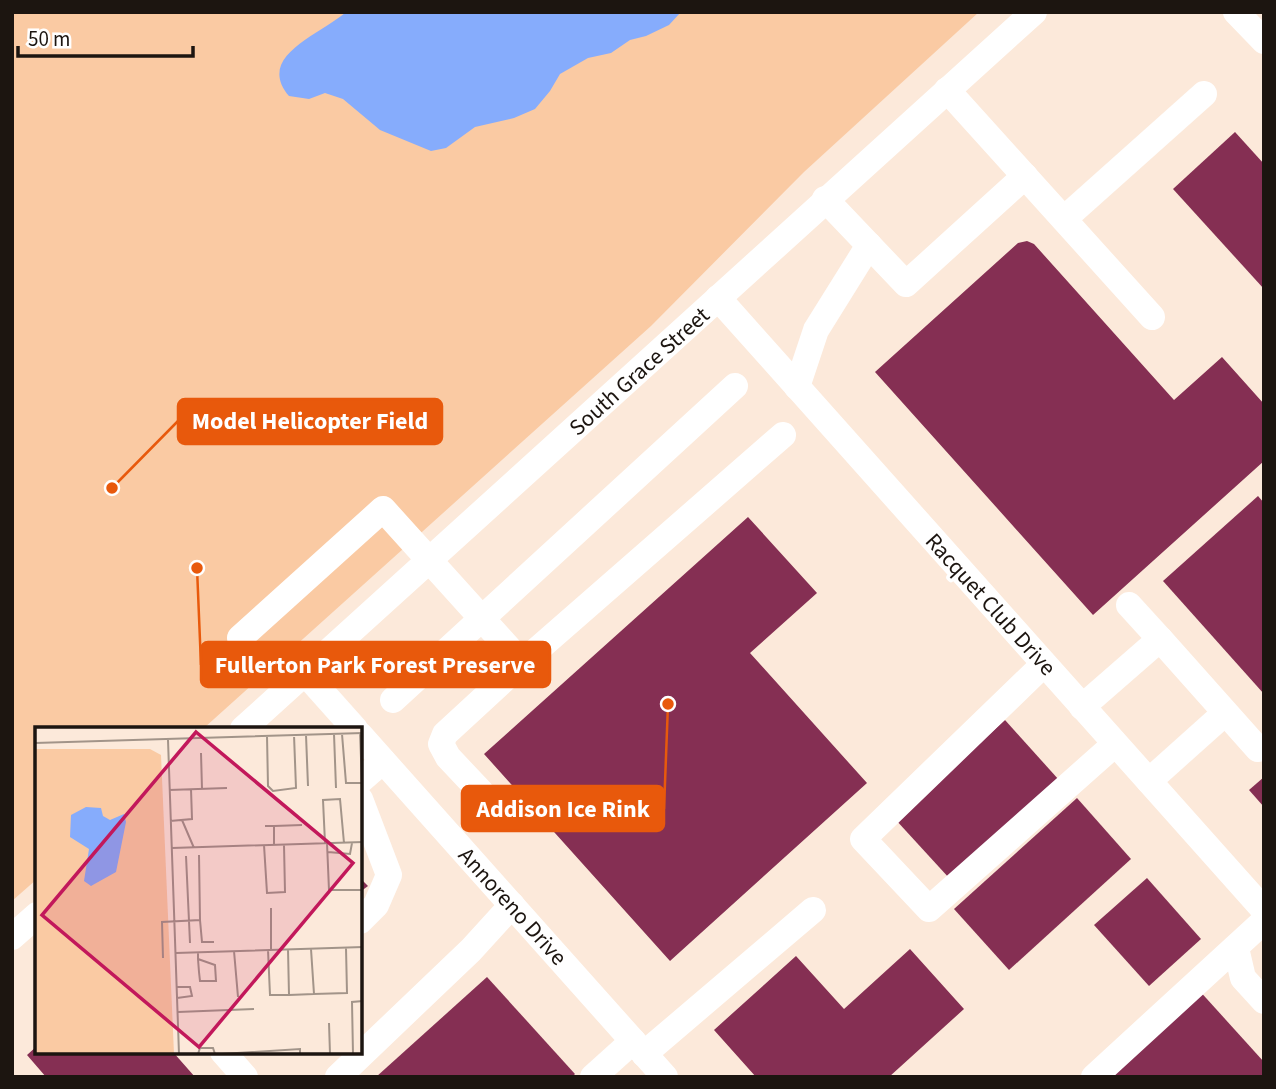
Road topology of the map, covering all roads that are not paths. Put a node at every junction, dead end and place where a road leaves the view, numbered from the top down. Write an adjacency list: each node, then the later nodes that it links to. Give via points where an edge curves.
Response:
1 (1034, 12): 4 (street, South Grace Street)
2 (1236, 12): 3 (street)
3 (1264, 41)
4 (947, 90): 6 (street); 7 (street, South Grace Street)
5 (1204, 94): 8 (street)
6 (1026, 176): 8 (street); 9 (street, via 906,284)
7 (825, 199): 9 (street); 10 (street, South Grace Street)
8 (1064, 219): 11 (street)
9 (869, 246): 13 (street, via 816,330)
10 (718, 298): 13 (street, Racquet Club Drive); 15 (street, South Grace Street)
11 (1152, 317)
12 (734, 386): 17 (street)
13 (797, 387): 21 (street, Racquet Club Drive)
14 (782, 435): 20 (street)
15 (429, 561): 17 (street); 18 (street, via 383,509); 22 (street, South Grace Street)
16 (1129, 606): 19 (street)
17 (483, 620): 20 (street); 23 (street)
18 (240, 638)
19 (1160, 639): 24 (street); 25 (street)
20 (522, 663): 34 (street, via 445,734 441,744)
21 (1044, 664): 24 (street, Racquet Club Drive); 29 (street, via 863,839 929,909)
22 (305, 673): 26 (street, South Grace Street); 27 (street)
23 (393, 700)
24 (1082, 707): 29 (street, Racquet Club Drive)
25 (1225, 713): 30 (street); 33 (street)
26 (245, 727)
27 (353, 727)
28 (362, 737): 31 (street, Annoreno Drive)
29 (1115, 744): 33 (street, Racquet Club Drive)
30 (1258, 749)
31 (383, 761): 32 (street); 36 (street, Annoreno Drive)
32 (362, 779)
33 (1149, 781): 38 (street, Racquet Club Drive)
34 (481, 792)
35 (362, 804): 40 (street, via 389,875 376,905)
36 (512, 905): 44 (street, Annoreno Drive); 47 (street)
37 (813, 910): 44 (street)
38 (1263, 912): 42 (street)
39 (35, 917): 41 (street)
40 (362, 919)
41 (12, 937)
42 (1236, 947): 43 (street, via 1242,978); 50 (street)
43 (1264, 1001)
44 (639, 1047): 48 (street); 49 (street, Annoreno Drive)
45 (225, 1054): 46 (street)
46 (246, 1077)
47 (338, 1077)
48 (593, 1077)
49 (665, 1077)
50 (1094, 1077)

